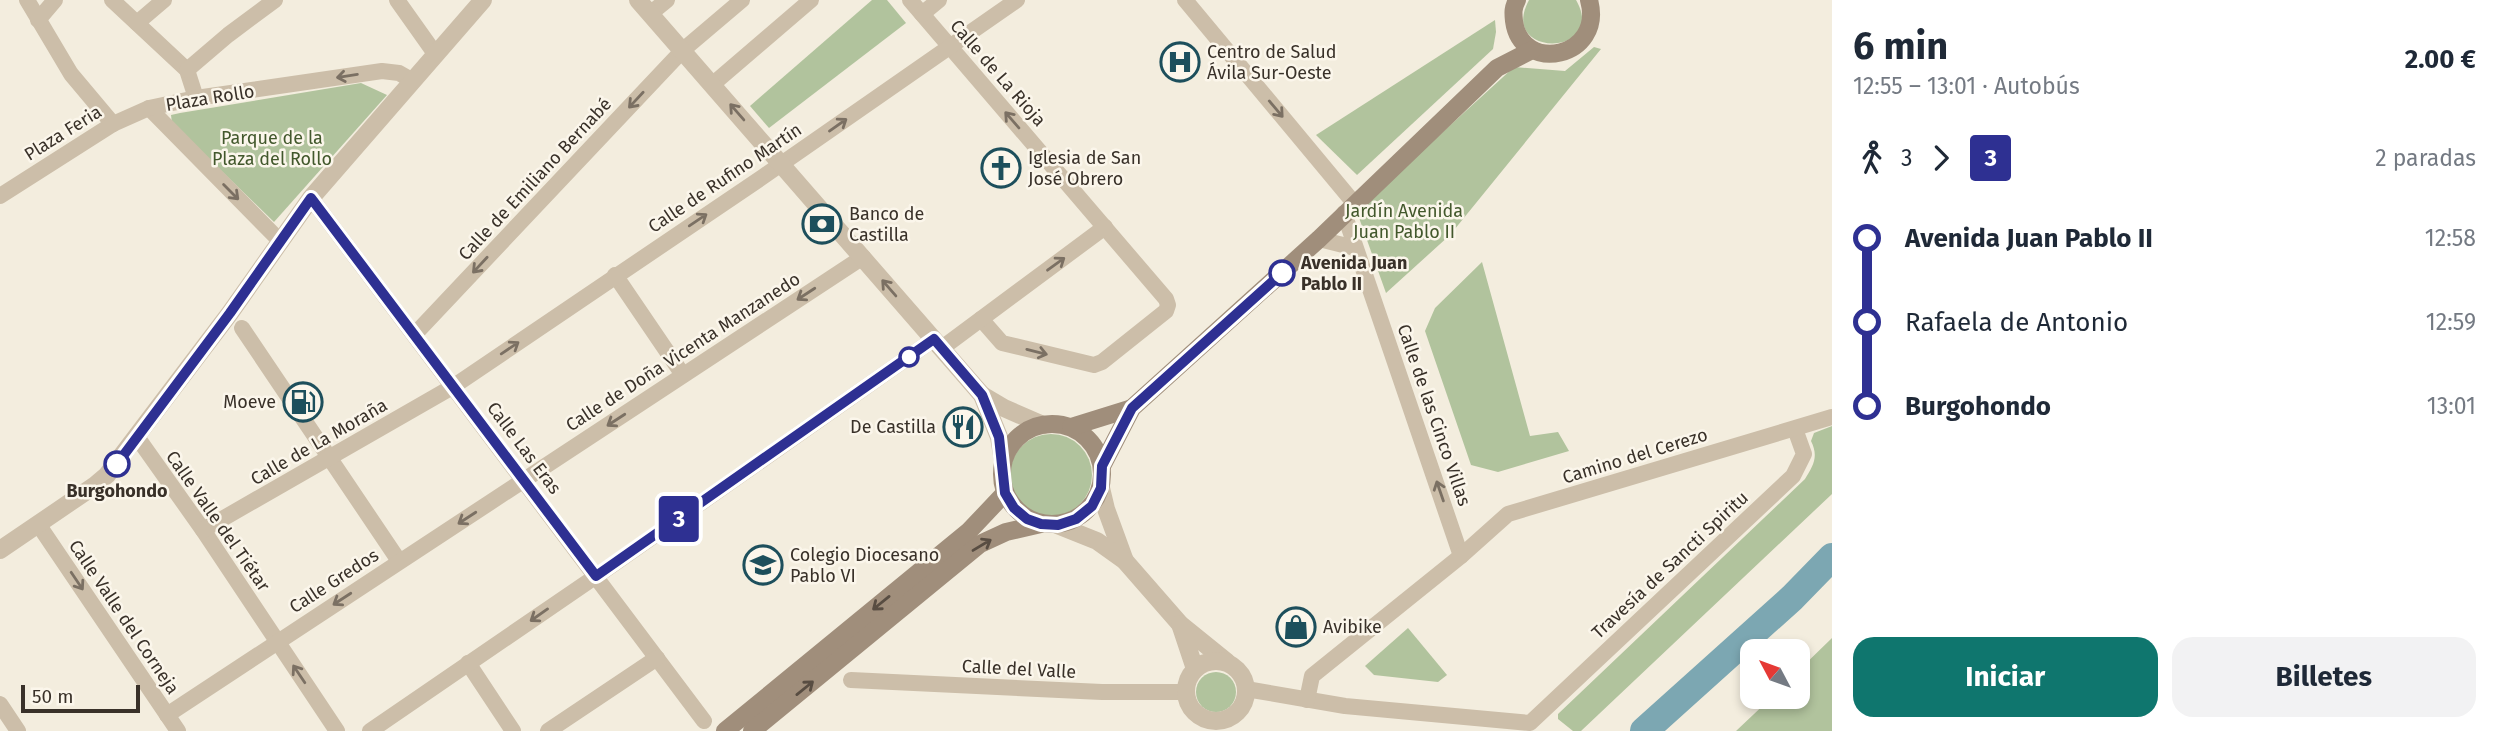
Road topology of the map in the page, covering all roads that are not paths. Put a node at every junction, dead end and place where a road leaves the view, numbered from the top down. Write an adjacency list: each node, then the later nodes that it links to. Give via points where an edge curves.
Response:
1 (27, 0): 20 (street)
2 (55, 0): 20 (street)
3 (112, 0): 21 (street)
4 (164, 0): 21 (street)
5 (275, 0): 28 (street)
6 (397, 0): 26 (street)
7 (483, 0): 26 (street)
8 (638, 0): 18 (street)
9 (667, 0): 18 (street)
10 (743, 0): 24 (street, Calle de Emiliano Bernabé)
11 (811, 0): 30 (street)
12 (910, 0): 19 (street, Calle de La Rioja)
13 (939, 0): 19 (street)
14 (1017, 0): 23 (street, Calle de Rufino Martín)
15 (1185, 0): 37 (street, one-way to 37)
16 (1517, 0): 22 (main road, via 1513,8)
17 (1589, 0): 25 (main road, via 1591,24 1579,45 1556,55)
18 (651, 13): 24 (street)
19 (922, 14): 23 (street, Calle de La Rioja)
20 (38, 20): 33 (street, via 71,74)
21 (137, 23): 28 (street)
22 (1516, 32): 25 (main road); 27 (main road)
23 (950, 46): 34 (street, Calle de Rufino Martín, one-way to 23); 38 (street, Calle de La Rioja, one-way to 23)
24 (683, 50): 30 (street); 46 (street, Calle de Emiliano Bernabé, one-way to 46)
25 (1532, 50): 27 (main road)
26 (436, 55): 29 (street)
27 (1497, 68): 37 (main road)
28 (187, 70): 31 (street)
29 (413, 81): 31 (street, Plaza Rollo, one-way to 31, via 382,71); 36 (street)
30 (713, 84): 34 (street, one-way to 30)
31 (196, 98): 32 (street, Plaza Rollo)
32 (149, 108): 33 (street, Plaza Feria); 40 (street, Plaza Rollo, one-way to 40)
33 (113, 124): 35 (street, Plaza Feria)
34 (782, 164): 42 (street); 43 (street, Calle de Rufino Martín, one-way to 34)
35 (0, 196)
36 (311, 198): 40 (street); 46 (street, Calle Las Eras)
37 (1350, 208): 39 (main road); 41 (street, Calle de las Cinco Villas)
38 (1105, 228): 44 (street, one-way to 38); 44 (street, Calle de La Rioja, one-way to 38, via 1002,343 1094,365 1101,362 1168,305)
39 (1319, 239): 41 (street); 51 (main road)
40 (281, 243): 56 (street)
41 (1355, 248): 67 (street, Calle de las Cinco Villas, one-way to 41)
42 (863, 257): 47 (street, one-way to 42); 48 (street, Calle de Doña Vicenta Manzanedo, one-way to 48)
43 (615, 275): 48 (street); 49 (street, Calle de Rufino Martín, one-way to 43)
44 (981, 319): 47 (street)
45 (242, 328): 57 (street)
46 (415, 334): 49 (street, Calle Las Eras)
47 (938, 344): 50 (street); 70 (street)
48 (683, 376): 60 (street, Calle de Doña Vicenta Manzanedo, one-way to 60)
49 (454, 386): 57 (street, Calle de La Moraña); 60 (street, Calle Las Eras)
50 (982, 395): 53 (street); 58 (street)
51 (1132, 408): 54 (main road); 59 (main road)
52 (1832, 417): 55 (street, Camino del Cerezo)
53 (1043, 425): 54 (main road); 58 (main road, via 1025,431 1011,444)
54 (1071, 427): 59 (main road, via 1086,436)
55 (1795, 429): 67 (street, Camino del Cerezo, via 1508,514); 80 (street, Travesía de Sancti Spiritu, via 1804,454 1793,476 1530,723)
56 (137, 437): 63 (street, via 100,481); 65 (street, Calle Valle del Tiétar)
57 (330, 457): 65 (street, Calle de La Moraña); 68 (street)
58 (1003, 461): 62 (main road)
59 (1102, 466): 61 (main road)
60 (524, 480): 68 (street, Calle Gredos, one-way to 68); 70 (street, Calle Las Eras)
61 (1101, 488): 64 (main road, via 1092,506 1076,519); 69 (street)
62 (1005, 493): 64 (main road, via 1027,519); 91 (main road, one-way to 91, via 969,531)
63 (38, 524): 66 (street); 82 (street, Calle Valle del Corneja, one-way to 82)
64 (1049, 525): 69 (street, via 1097,541); 92 (main road, one-way to 64, via 980,544 1006,532)
65 (203, 530): 72 (street, Calle Valle del Tiétar)
66 (0, 550)
67 (1461, 556): 80 (street, Camino del Cerezo, via 1312,676)
68 (399, 561): 72 (street, Calle Gredos, one-way to 72)
69 (1125, 561): 71 (street)
70 (596, 576): 73 (street, Calle Las Eras); 75 (street, one-way to 75)
71 (1180, 624): 74 (street); 76 (street)
72 (277, 641): 82 (street, Calle Gredos); 87 (street, Calle Valle del Tiétar, one-way to 72)
73 (657, 658): 83 (street, Calle Las Eras); 90 (street)
74 (1227, 662): 76 (street, via 1210,661); 78 (street, via 1241,673)
75 (468, 663): 88 (street); 89 (street)
76 (1195, 669): 79 (street)
77 (851, 680): 79 (street, Calle del Valle)
78 (1247, 689): 80 (street); 84 (street, via 1242,706)
79 (1185, 692): 84 (street, via 1197,715)
80 (1307, 699)
81 (0, 704): 85 (street)
82 (167, 715): 86 (street, Calle Valle del Corneja)
83 (704, 721)
84 (1222, 726)
85 (18, 731)
86 (178, 731)
87 (337, 731)
88 (370, 731)
89 (513, 731)
90 (548, 731)
91 (725, 731)
92 (752, 731)

